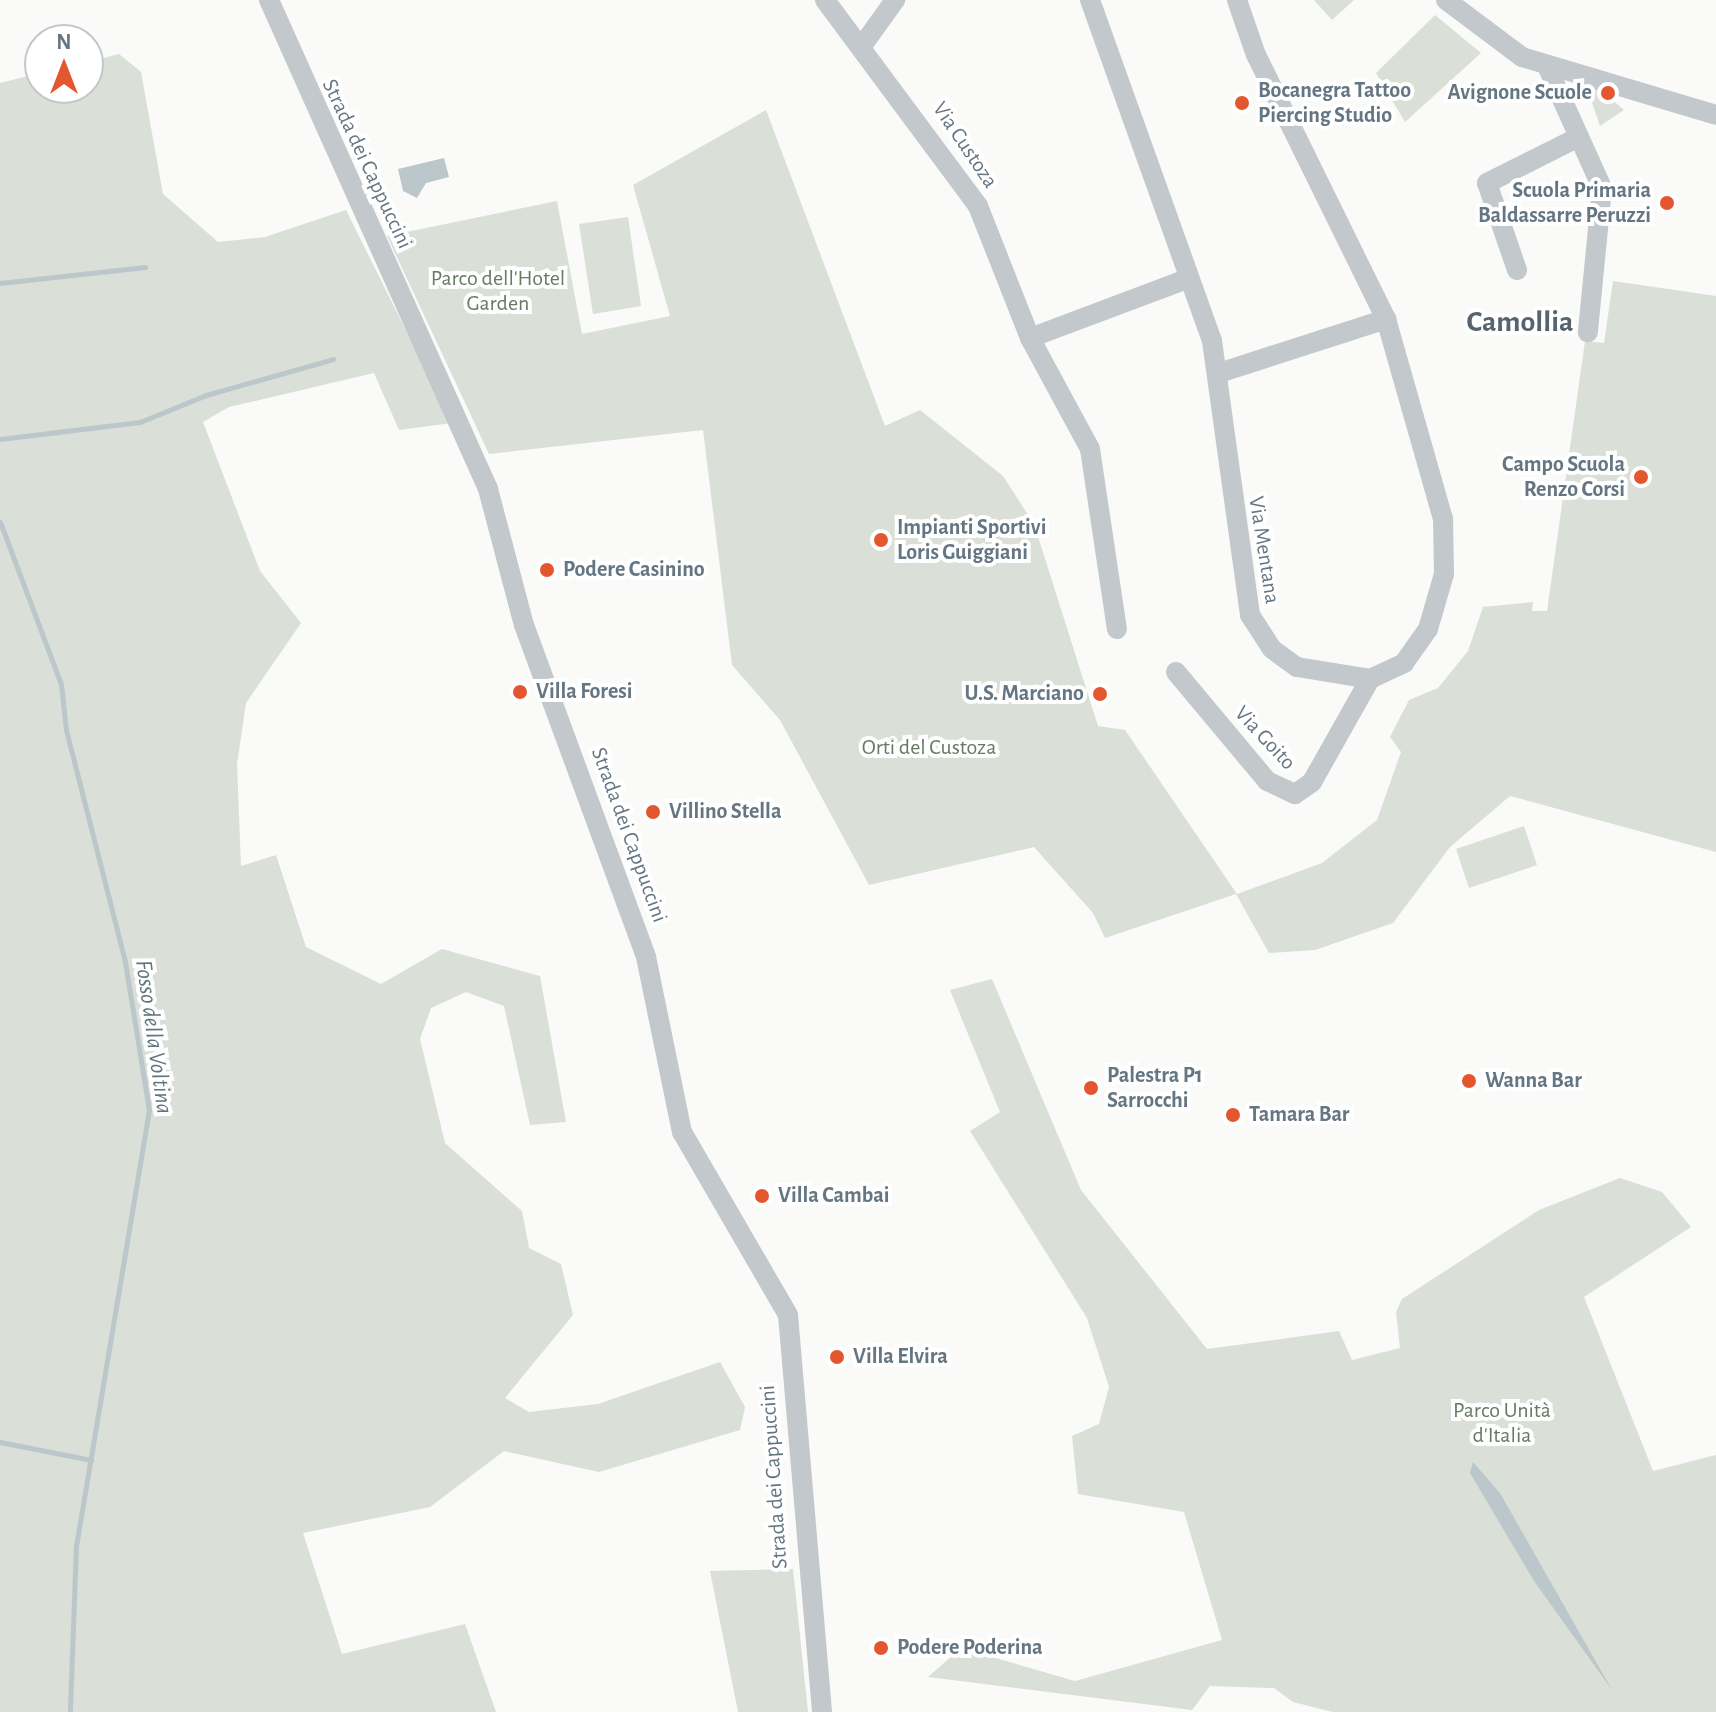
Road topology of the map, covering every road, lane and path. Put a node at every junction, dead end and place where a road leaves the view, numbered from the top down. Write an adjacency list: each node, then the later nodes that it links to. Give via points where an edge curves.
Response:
1 (269, 0): 20 (street, Strada dei Cappuccini, via 488,489 524,625 646,957 686,1143 788,1315 793,1445)
2 (825, 0): 7 (street, Via Custoza)
3 (895, 0): 7 (street)
4 (1090, 0): 12 (street, Via Mentana)
5 (1237, 0): 13 (street, via 1256,55)
6 (1446, 0): 8 (street, via 1493,40)
7 (862, 46): 15 (street, Via Custoza, via 971,191)
8 (1547, 66): 9 (street); 10 (street)
9 (1716, 115)
10 (1579, 137): 11 (street, via 1487,183); 14 (street, via 1603,200)
11 (1517, 270)
12 (1187, 279): 15 (street); 16 (street, Via Mentana)
13 (1386, 319): 16 (street); 19 (street, via 1429,463 1445,557 1418,646 1396,668)
14 (1588, 332)
15 (1030, 338): 17 (street, Via Custoza, via 1093,459)
16 (1219, 373): 19 (street, Via Mentana, via 1255,627 1297,667)
17 (1117, 629)
18 (1176, 672): 19 (street, Via Goito, via 1267,781 1295,794 1312,782)
19 (1370, 679)
20 (822, 1712)

